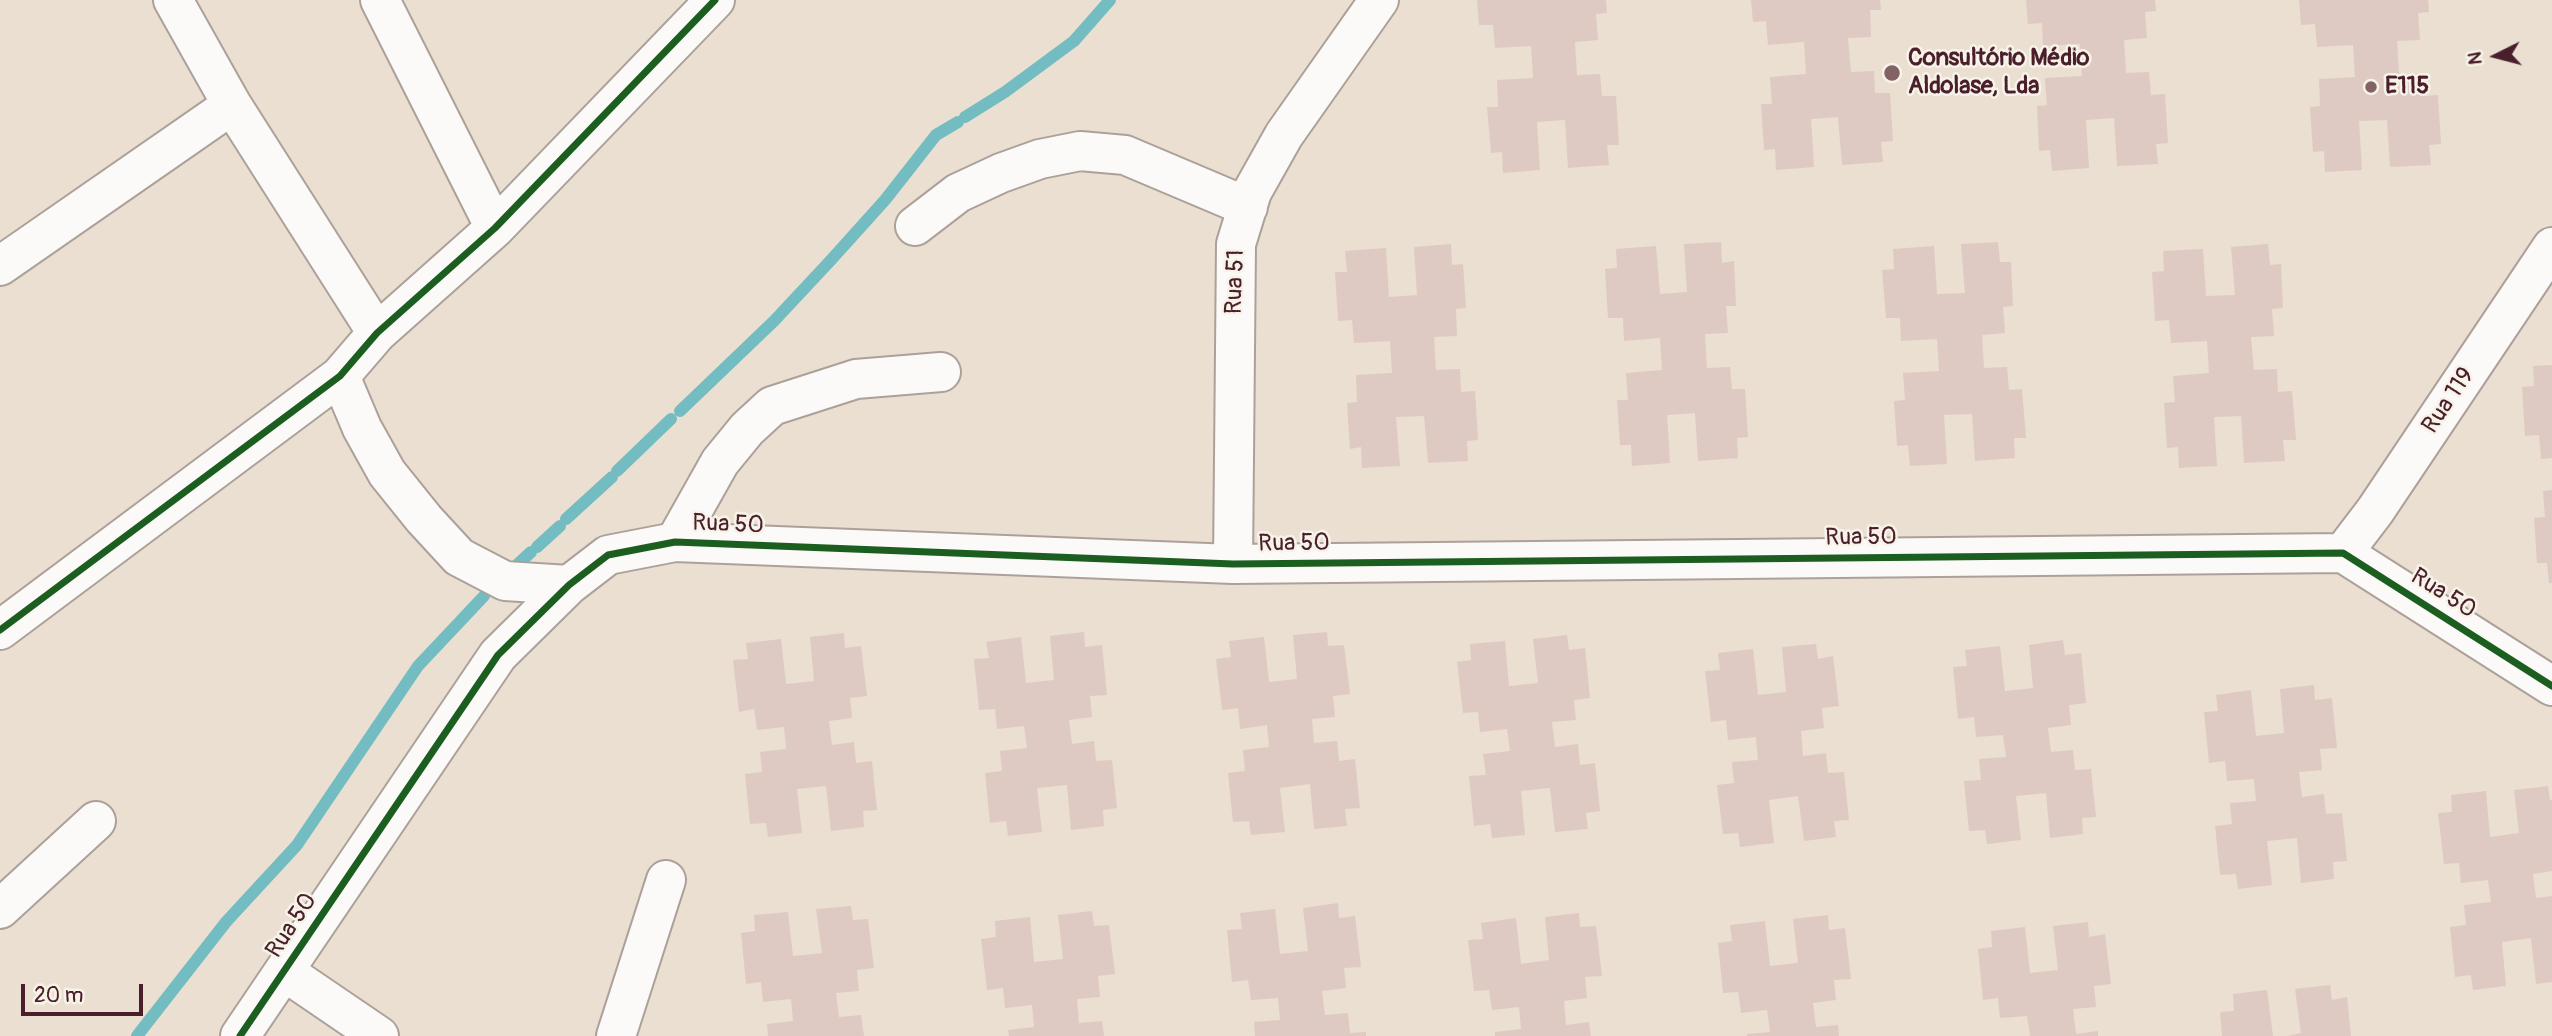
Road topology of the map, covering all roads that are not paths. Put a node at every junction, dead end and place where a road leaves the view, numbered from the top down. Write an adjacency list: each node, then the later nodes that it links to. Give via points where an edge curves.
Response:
1 (173, 0): 5 (street)
2 (380, 0): 8 (street)
3 (715, 0): 8 (street)
4 (1379, 0): 6 (street, Rua 51, via 1284,135)
5 (232, 105): 10 (street); 11 (street)
6 (1248, 207): 7 (street, via 1125,155 1080,151 1040,159 957,193); 16 (street, Rua 51, via 1236,244)
7 (915, 226)
8 (495, 228): 11 (street)
9 (2552, 247): 15 (street, Rua 119)
10 (0, 265)
11 (377, 333): 13 (street)
12 (941, 372): 14 (street, via 856,379 772,406 720,462)
13 (340, 376): 17 (street, via 387,472 459,557 505,581); 18 (street)
14 (675, 542): 16 (street, Rua 50); 17 (street, Rua 50, via 608,555)
15 (2343, 553): 16 (street, Rua 50); 19 (street, Rua 50)
16 (1233, 564)
17 (569, 585): 23 (street, Rua 50, via 498,655)
18 (0, 630)
19 (2552, 686)
20 (96, 821): 22 (street)
21 (666, 880): 26 (street)
22 (0, 909)
23 (285, 972): 24 (street, Rua 50); 25 (street)
24 (240, 1036)
25 (379, 1036)
26 (616, 1036)

